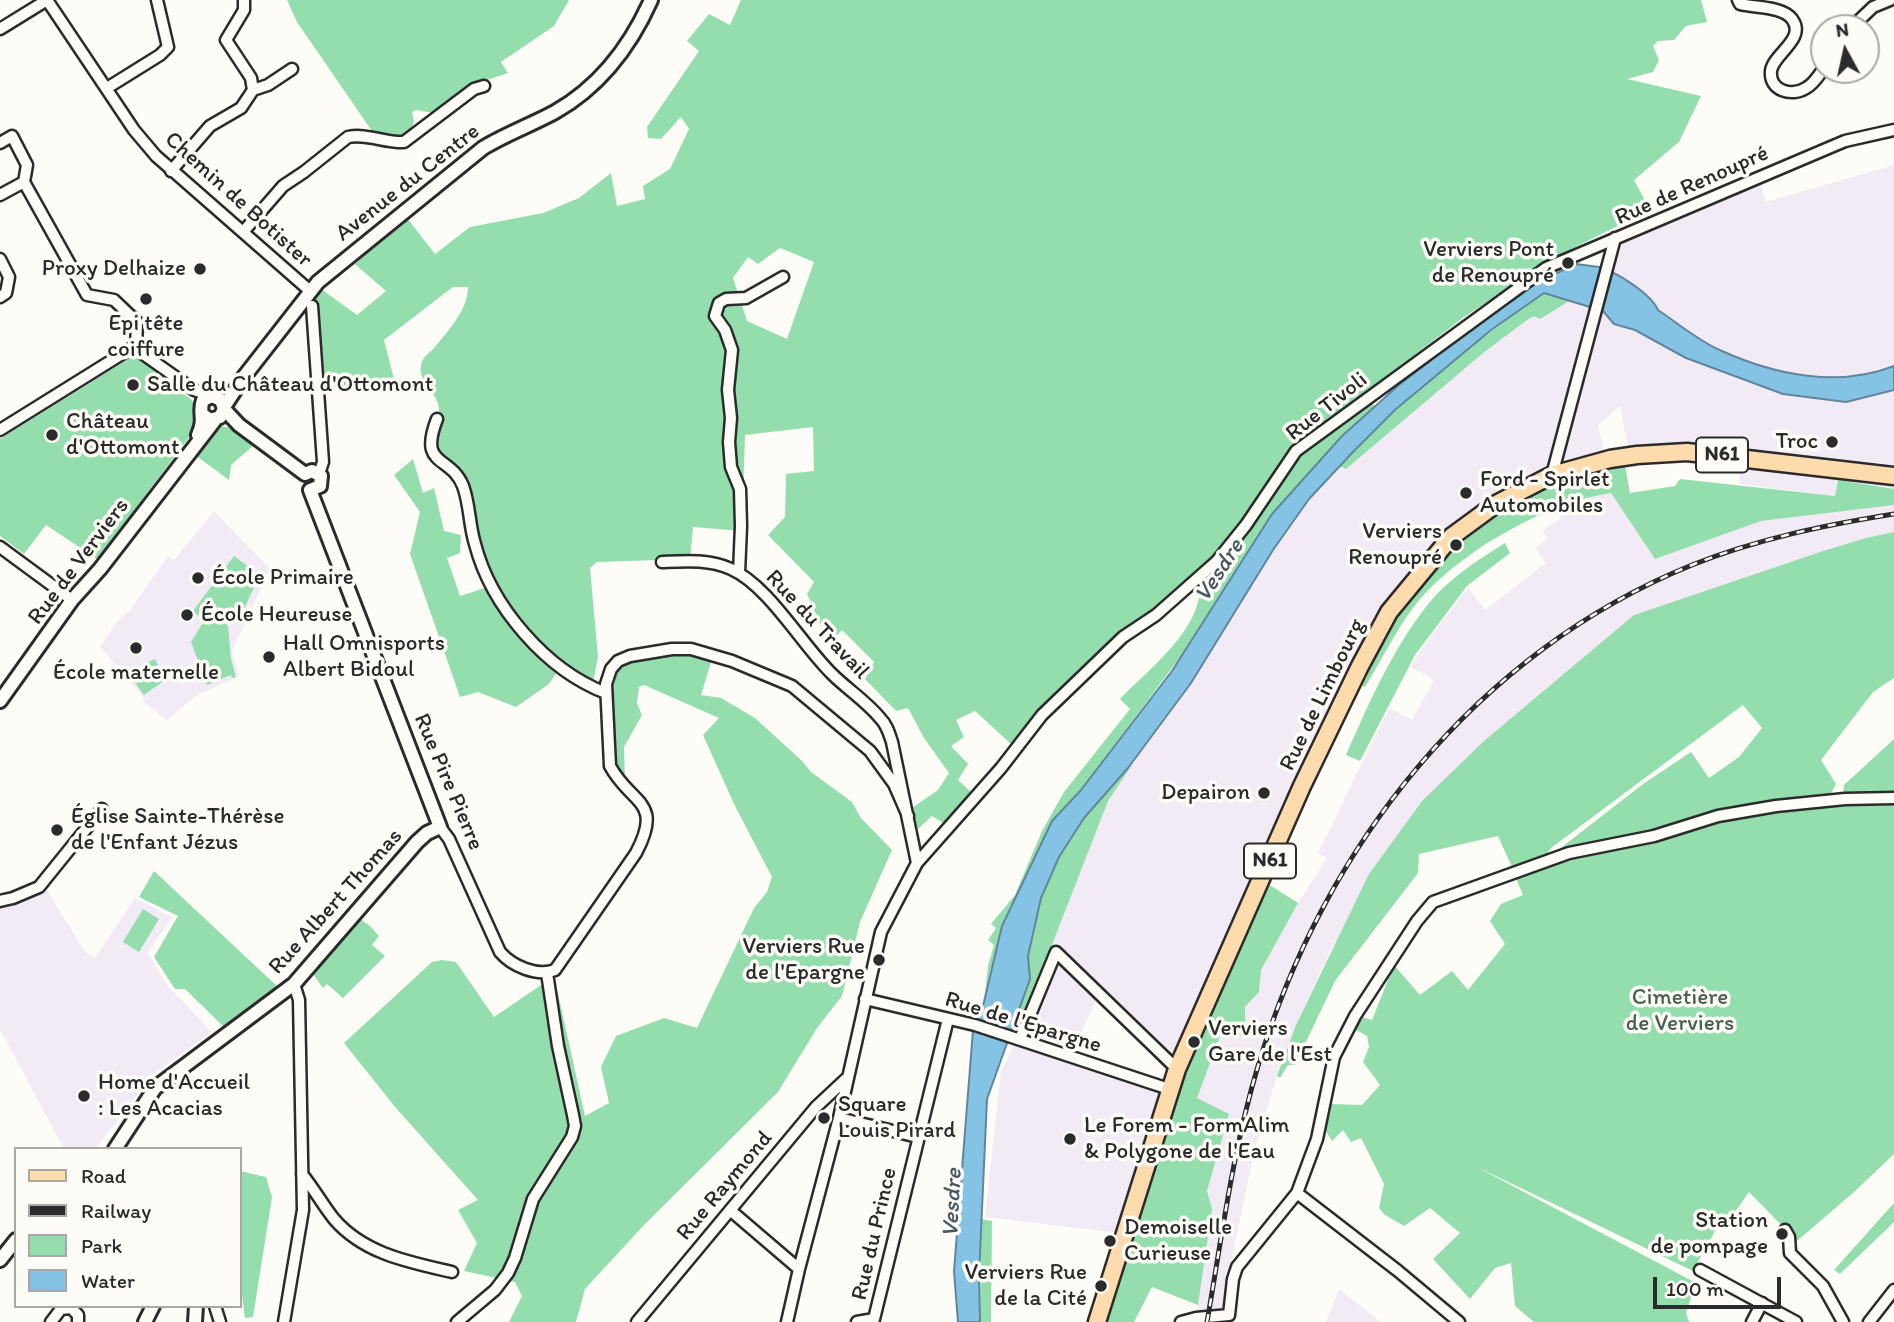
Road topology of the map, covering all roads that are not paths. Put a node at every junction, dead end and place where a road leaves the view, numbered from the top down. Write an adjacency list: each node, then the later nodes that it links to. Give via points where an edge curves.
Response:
1 (47, 0): 8 (street); 12 (street, Chemin de Botister)
2 (158, 0): 12 (street, via 168,47)
3 (244, 0): 13 (street, via 244,10 226,40 251,78)
4 (650, 0): 23 (street, Avenue du Centre, via 640,24 608,70 583,94 483,148)
5 (1738, 0): 10 (street, via 1776,10 1795,25 1794,37 1772,66 1774,84 1791,93)
6 (1890, 0): 7 (street)
7 (1866, 14)
8 (0, 29)
9 (292, 69): 13 (street)
10 (1813, 84)
11 (484, 86): 19 (street, via 404,142 348,137 283,186)
12 (107, 88): 16 (street, Chemin de Botister, via 134,130)
13 (253, 90): 16 (street, via 240,107 210,126)
14 (1894, 130): 20 (street, Rue de Renoupré, via 1845,141)
15 (0, 143): 17 (street, via 12,136 27,165)
16 (171, 171): 19 (street, Chemin de Botister)
17 (23, 182): 18 (street); 26 (street, via 87,295 114,300 137,323)
18 (0, 195)
19 (243, 232): 23 (street, Chemin de Botister)
20 (1615, 238): 32 (street, Rue de Renoupré); 45 (street, Rue Tivoli, via 1546,268 1296,451 1217,561 1156,615 1123,637 1042,715)
21 (0, 259): 24 (street, via 9,277 6,293)
22 (783, 277): 37 (street, via 746,298 719,303 715,316 732,350 729,442 731,467 740,489)
23 (309, 290): 27 (street, Rue de Verviers, via 243,378)
24 (0, 296)
25 (313, 306): 31 (street, via 323,452)
26 (136, 349): 27 (street); 29 (street)
27 (214, 408): 30 (street); 38 (street, Rue de Verviers, via 192,448)
28 (438, 419): 39 (street, via 430,445 462,483 477,551 500,600 545,655)
29 (0, 430)
30 (305, 474): 31 (street); 34 (street, via 302,482)
31 (319, 474): 34 (street, via 321,483)
32 (1552, 475): 33 (main road, Rue de Limbourg / N61, via 1610,460 1687,452); 52 (main road, Rue de Limbourg / N61, via 1496,504 1451,537 1389,612 1308,774)
33 (1894, 476)
34 (310, 490): 44 (street, Rue Pire Pierre)
35 (0, 547): 38 (street)
36 (662, 562): 37 (street, Rue du Travail, via 701,561)
37 (739, 573): 43 (street, Rue du Travail, via 886,725)
38 (72, 600): 40 (street, Rue de Verviers)
39 (606, 693): 43 (street, via 611,669 630,656 691,649 732,661 792,686 870,751 894,784); 47 (street, via 610,766 643,805 648,821 636,853)
40 (0, 701)
41 (1894, 798): 59 (street, via 1776,806 1718,816 1654,836 1569,853 1433,902 1355,1016 1334,1057 1317,1139)
42 (102, 809): 46 (street, via 39,887)
43 (908, 816): 45 (street)
44 (440, 827): 47 (street, Rue Pire Pierre, via 500,952 537,972); 48 (street, Rue Albert Thomas, via 417,842)
45 (918, 863): 49 (street, Rue Tivoli, via 881,932)
46 (0, 901)
47 (551, 972): 73 (street, via 558,1046 575,1126 533,1199 508,1273)
48 (294, 984): 57 (street, Rue Albert Thomas, via 155,1088); 58 (street, via 299,1000)
49 (865, 999): 50 (street, Rue de l'Epargne); 53 (street, Rue Tivoli)
50 (948, 1019): 51 (street, Rue de l'Epargne); 56 (street, Rue du Prince)
51 (1018, 1038): 52 (street, via 1056,952); 54 (street, Rue de l'Epargne)
52 (1177, 1069): 54 (main road, Rue de Limbourg / N61)
53 (846, 1079): 55 (street, Rue Tivoli); 60 (street, Rue Raymond, via 816,1107)
54 (1169, 1089): 77 (main road, Rue de Limbourg / N61)
55 (839, 1118): 56 (street); 64 (street, Rue Tivoli)
56 (918, 1137): 76 (street, Rue du Prince, via 874,1319)
57 (115, 1147)
58 (302, 1174): 66 (street, via 344,1230 370,1248); 72 (street, via 303,1210)
59 (1297, 1193): 69 (street, via 1237,1267); 79 (street)
60 (730, 1210): 64 (street); 74 (street, Rue Raymond)
61 (1785, 1230): 82 (street, via 1790,1253 1823,1286)
62 (14, 1242): 63 (street)
63 (0, 1260)
64 (799, 1269): 75 (street, Rue Tivoli)
65 (1700, 1270): 68 (street)
66 (452, 1272)
67 (1894, 1290): 83 (street)
68 (1762, 1303): 80 (street); 81 (street)
69 (1232, 1319): 78 (street)
70 (51, 1322): 71 (street, via 61,1309 71,1308)
71 (78, 1322)
72 (284, 1322)
73 (457, 1322)
74 (637, 1322)
75 (788, 1322)
76 (857, 1322)
77 (1097, 1322)
78 (1181, 1322)
79 (1459, 1322)
80 (1752, 1322)
81 (1796, 1322)
82 (1843, 1322)
83 (1869, 1322)

